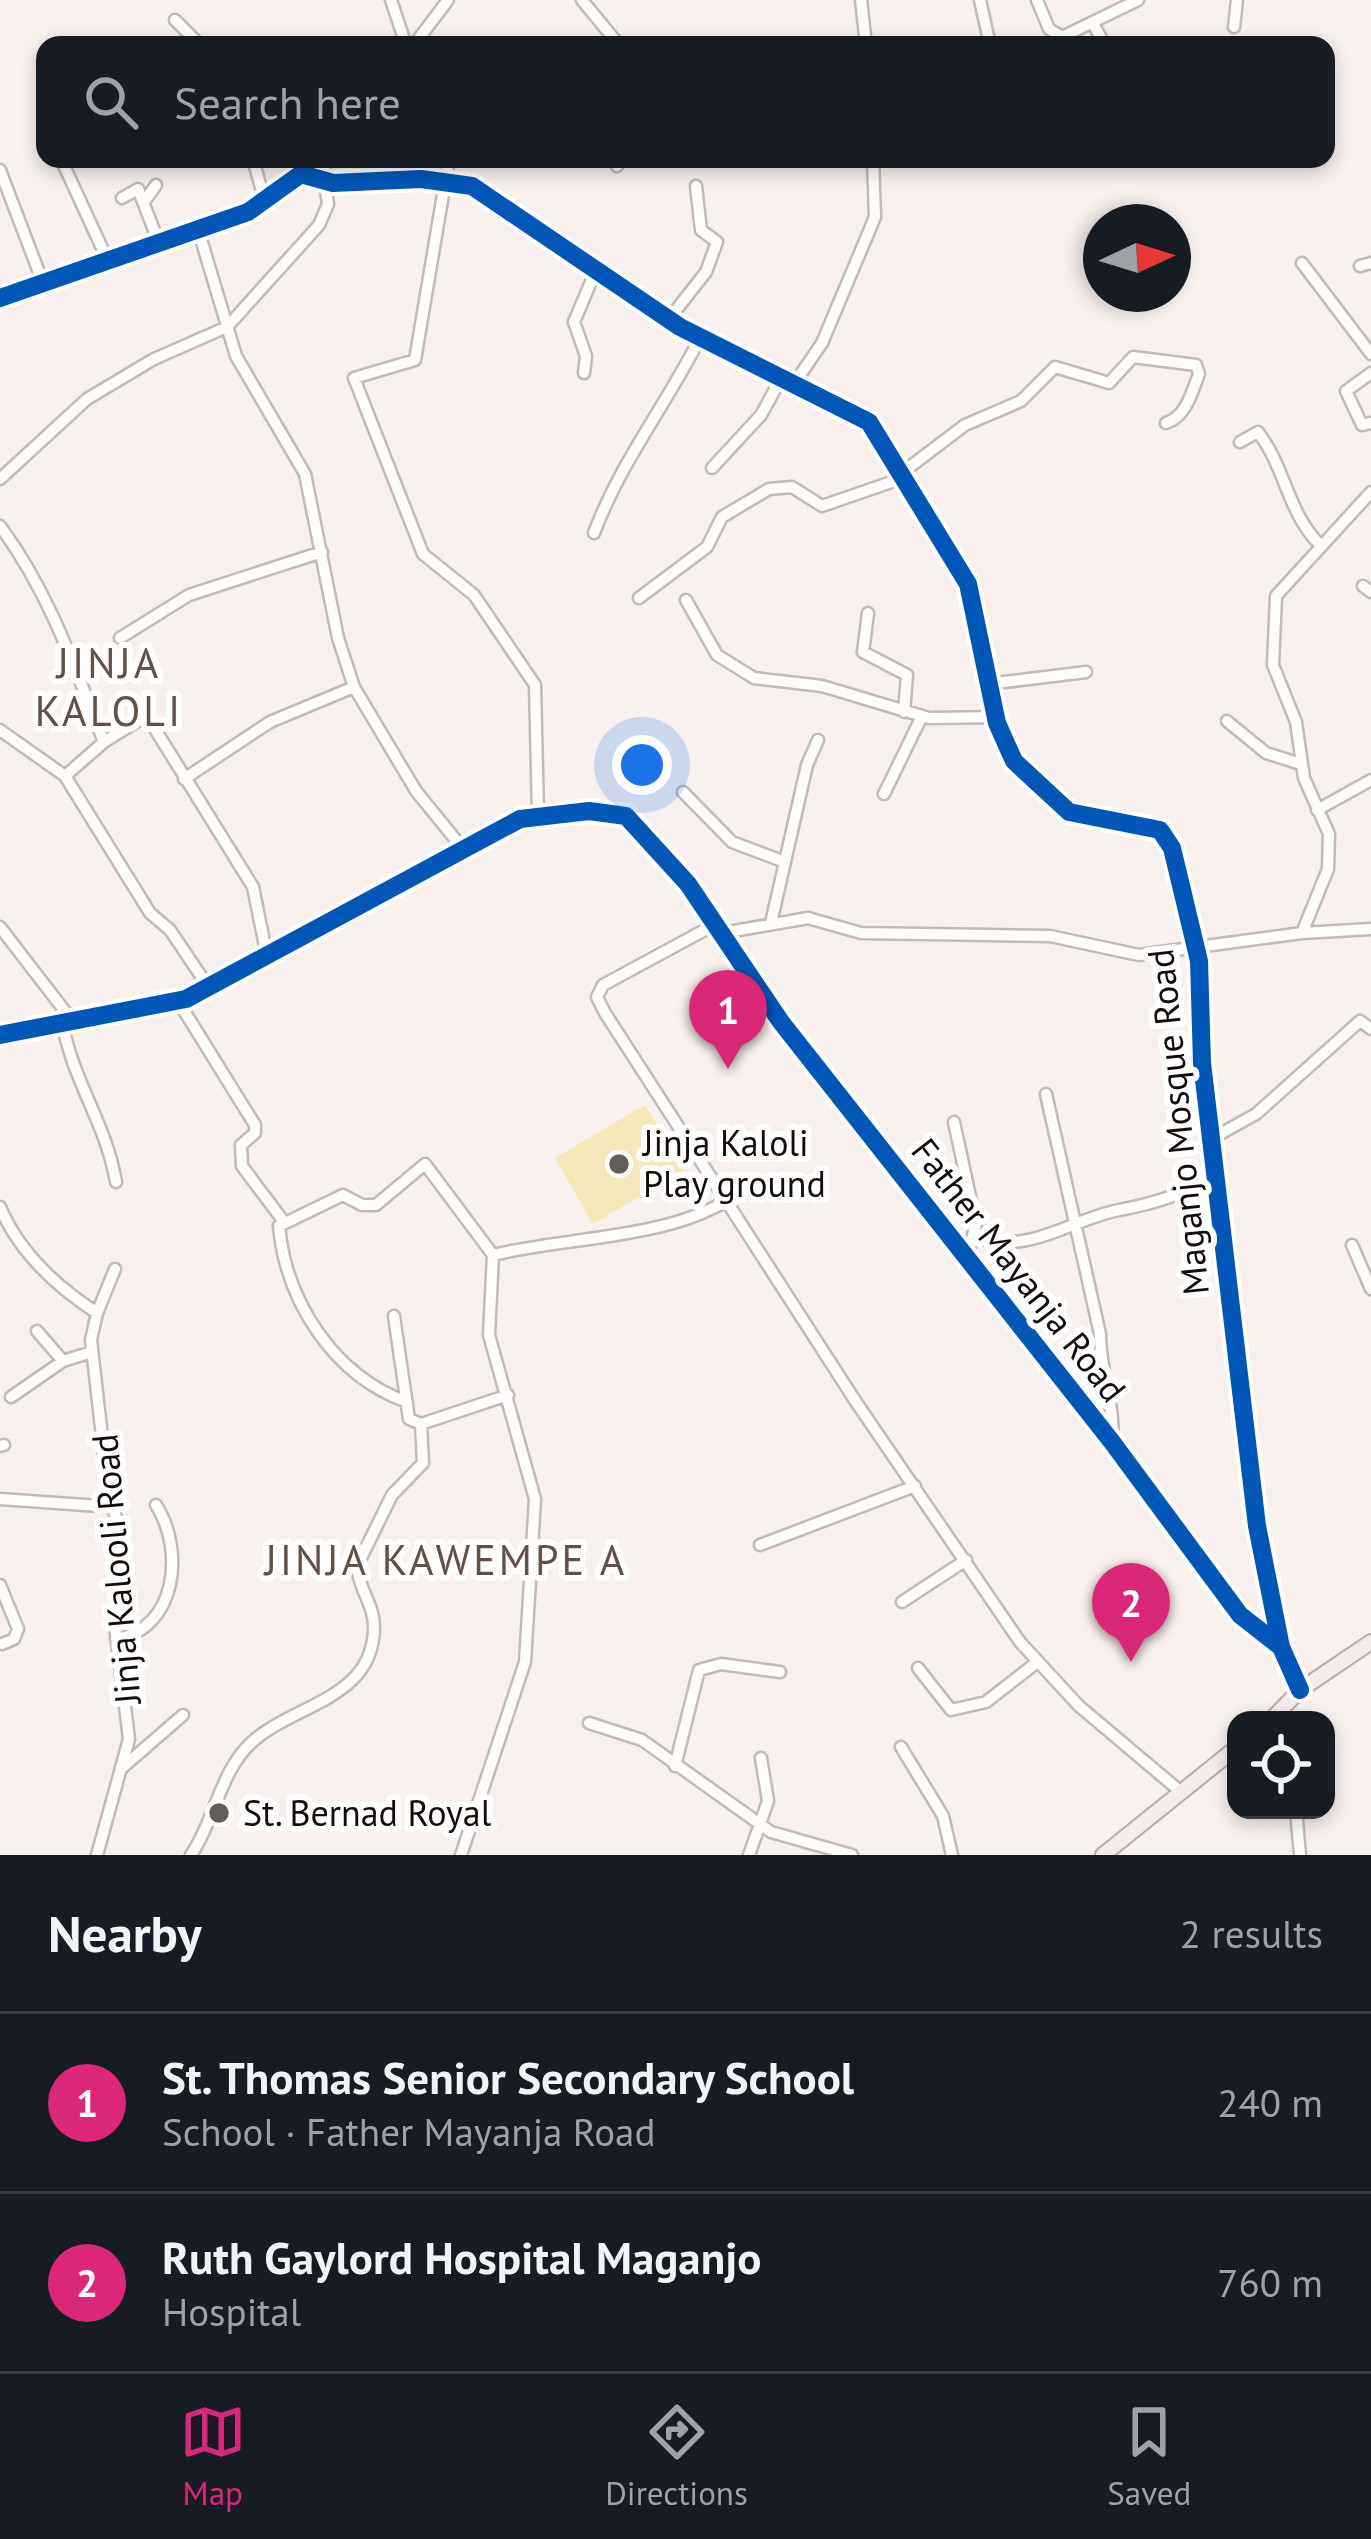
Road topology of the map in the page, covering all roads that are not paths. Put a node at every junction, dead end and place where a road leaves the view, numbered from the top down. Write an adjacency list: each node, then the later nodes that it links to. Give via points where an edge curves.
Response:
1 (391, 0): 13 (street)
2 (448, 0): 14 (street)
3 (582, 0): 15 (street)
4 (861, 0): 16 (street)
5 (980, 0): 17 (street)
6 (1037, 0): 10 (street, via 1058,36)
7 (1138, 0): 10 (street)
8 (1237, 0): 11 (street)
9 (175, 20): 12 (street)
10 (1093, 24): 18 (street)
11 (1234, 27)
12 (191, 36)
13 (406, 36)
14 (418, 36)
15 (612, 36)
16 (865, 36)
17 (988, 36)
18 (1100, 36)
19 (65, 168): 34 (street)
20 (256, 168): 31 (street)
21 (326, 168): 25 (street)
22 (447, 168): 26 (street)
23 (873, 168): 46 (street, via 875,217 822,343)
24 (0, 170): 37 (street)
25 (323, 181): 26 (street, Maganjo Mosque Road); 31 (street, Maganjo Mosque Road, via 302,174); 40 (street, via 329,194 319,226)
26 (445, 181): 36 (street, Maganjo Mosque Road, via 480,190); 79 (street, via 415,360 354,377 423,554 474,596 535,686)
27 (156, 185): 30 (street)
28 (696, 186): 39 (street, via 701,230 717,242 706,272)
29 (122, 198): 30 (street, via 138,189)
30 (144, 202): 33 (street)
31 (265, 202): 32 (street, Maganjo Mosque Road)
32 (198, 229): 33 (street, Maganjo Mosque Road); 40 (street)
33 (159, 243): 34 (street, Maganjo Mosque Road)
34 (108, 261): 37 (street, Maganjo Mosque Road)
35 (1302, 263): 42 (street)
36 (596, 270): 39 (street, Maganjo Mosque Road); 43 (street, via 574,322)
37 (43, 283): 38 (street, Maganjo Mosque Road)
38 (0, 298)
39 (669, 319): 41 (street, Maganjo Mosque Road)
40 (227, 327): 52 (street, via 87,399); 57 (street, via 305,474)
41 (701, 336): 45 (street, Maganjo Mosque Road); 55 (street, via 616,475)
42 (1371, 354)
43 (584, 373)
44 (1371, 373): 48 (street, via 1346,391 1362,424)
45 (783, 375): 46 (street, Maganjo Mosque Road); 50 (street, via 761,415)
46 (794, 384): 51 (street, Maganjo Mosque Road, via 869,422)
47 (1166, 423): 51 (street, via 1189,401 1196,364 1133,357 1109,382 1052,368 1021,401 965,425)
48 (1371, 423)
49 (1240, 442): 56 (street, via 1258,432 1293,513)
50 (712, 468)
51 (905, 475): 58 (street, via 822,506 792,488 769,490 722,517 707,547); 63 (street, Maganjo Mosque Road, via 968,584)
52 (0, 479)
53 (1371, 492): 56 (street)
54 (0, 526): 71 (street, via 35,577)
55 (594, 533)
56 (1319, 544): 72 (street, via 1275,604 1273,665 1296,722)
57 (322, 552): 61 (street, via 189,595); 64 (street)
58 (639, 598)
59 (686, 600): 65 (street, via 717,655 742,672)
60 (868, 613): 65 (street, via 863,652 907,675)
61 (120, 638)
62 (1086, 672): 63 (street)
63 (988, 684): 67 (street, Maganjo Mosque Road)
64 (354, 687): 74 (street, via 270,722); 80 (street, via 416,791)
65 (904, 712): 66 (street)
66 (922, 716): 67 (street); 77 (street)
67 (996, 718): 87 (street, Maganjo Mosque Road, via 1014,760 1056,804 1168,837)
68 (1227, 721): 72 (street, via 1266,753)
69 (0, 730): 73 (street)
70 (818, 740): 81 (street)
71 (104, 742): 73 (street); 74 (street, via 148,719)
72 (1301, 764): 78 (street)
73 (65, 776): 89 (street, via 150,914)
74 (184, 779): 88 (street, via 253,887)
75 (1371, 780): 78 (street)
76 (683, 792): 81 (street, via 732,842)
77 (884, 794)
78 (1317, 810): 86 (street, via 1330,848)
79 (538, 814): 80 (street); 85 (street, Father Mayanja Road, via 626,816 688,884)
80 (464, 850): 88 (street)
81 (785, 862): 82 (street)
82 (771, 923): 85 (street); 87 (street, via 808,918 861,933 1049,936 1138,955)
83 (0, 927): 91 (street)
84 (1371, 929): 86 (street)
85 (716, 930): 99 (street, via 598,991); 106 (street, Father Mayanja Road)
86 (1301, 933): 87 (street)
87 (1196, 948): 96 (street, Maganjo Mosque Road)
88 (267, 956): 89 (street)
89 (209, 988): 90 (street)
90 (178, 1000): 91 (street); 101 (street, via 255,1125 240,1160)
91 (66, 1020): 93 (street); 98 (street, via 69,1062 107,1133)
92 (1371, 1030): 96 (street, via 1360,1021 1256,1114)
93 (0, 1035)
94 (1046, 1094): 102 (street)
95 (954, 1122): 103 (street)
96 (1210, 1139): 97 (street, Maganjo Mosque Road)
97 (1215, 1175): 102 (street); 130 (street, Maganjo Mosque Road, via 1260,1546)
98 (116, 1182)
99 (726, 1201): 105 (street, via 648,1228); 119 (street)
100 (0, 1208): 109 (street, via 35,1260)
101 (284, 1222): 105 (street, via 343,1195 376,1205 425,1164); 116 (street, via 290,1274 318,1336 370,1387)
102 (1076, 1226): 103 (street, via 1019,1244); 118 (street)
103 (975, 1237): 106 (street)
104 (1352, 1244): 108 (street)
105 (494, 1255): 114 (street, via 489,1335)
106 (967, 1258): 118 (street, Father Mayanja Road)
107 (115, 1269): 109 (street, Jinja Kalooli Road)
108 (1371, 1289)
109 (97, 1313): 112 (street, Jinja Kalooli Road)
110 (394, 1316): 116 (street)
111 (37, 1331): 113 (street)
112 (92, 1352): 113 (street); 122 (street, Jinja Kalooli Road)
113 (63, 1361): 115 (street)
114 (508, 1395): 117 (street); 148 (street, via 535,1498 527,1649)
115 (11, 1397)
116 (407, 1402): 117 (street, via 410,1422)
117 (421, 1424): 147 (street, via 423,1463 392,1495 357,1565 373,1611 365,1663 337,1695 252,1742)
118 (1112, 1442): 130 (street, Father Mayanja Road, via 1240,1615)
119 (915, 1486): 123 (street); 124 (street)
120 (0, 1499): 122 (street)
121 (156, 1505): 127 (street, via 175,1546 166,1594 149,1626)
122 (113, 1507): 127 (street, Jinja Kalooli Road, via 121,1545)
123 (760, 1545)
124 (966, 1560): 126 (street); 131 (street)
125 (0, 1585): 129 (street, via 18,1629)
126 (902, 1602)
127 (116, 1639): 142 (street, Jinja Kalooli Road, via 129,1721)
128 (1371, 1642): 134 (main road)
129 (2, 1643)
130 (1281, 1647): 134 (street, Maganjo Mosque Road)
131 (1036, 1664): 132 (street, via 996,1697 951,1710); 143 (street)
132 (918, 1668)
133 (780, 1672): 141 (street, via 721,1664 699,1670)
134 (1300, 1690): 135 (main road)
135 (1283, 1711)
136 (183, 1715): 142 (street)
137 (590, 1723): 141 (street, via 632,1734)
138 (901, 1747): 151 (street, via 943,1816)
139 (1227, 1755): 143 (main road)
140 (761, 1758): 145 (street, via 768,1801)
141 (675, 1766): 145 (street)
142 (121, 1768): 146 (street, Jinja Kalooli Road)
143 (1181, 1792): 152 (main road)
144 (1297, 1819): 153 (street)
145 (760, 1824): 149 (street); 150 (street)
146 (97, 1855)
147 (191, 1855)
148 (461, 1855)
149 (748, 1855)
150 (852, 1855)
151 (952, 1855)
152 (1103, 1855)
153 (1300, 1855)

